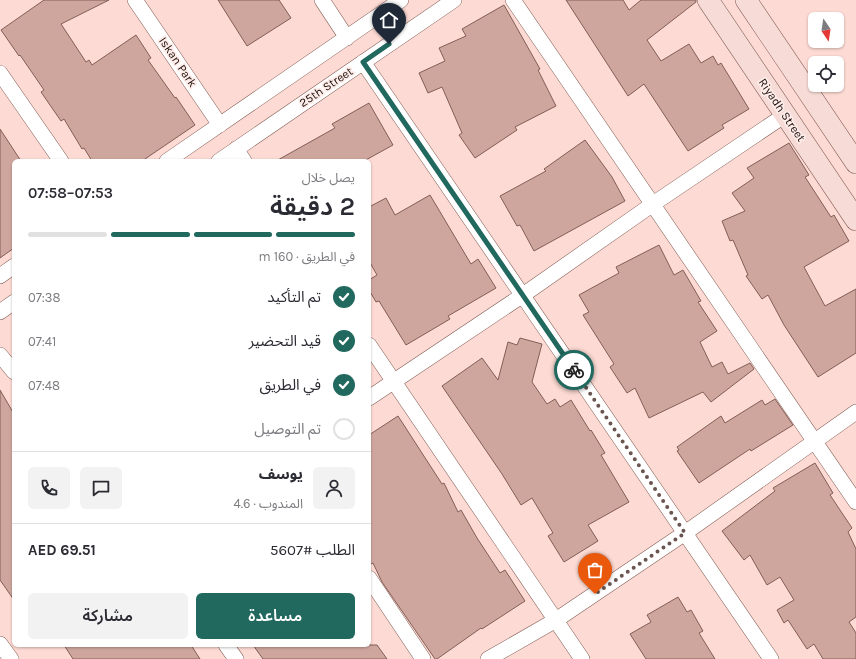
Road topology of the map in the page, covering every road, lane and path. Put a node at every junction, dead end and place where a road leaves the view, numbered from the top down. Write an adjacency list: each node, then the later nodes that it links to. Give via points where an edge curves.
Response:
1 (135, 0): 12 (street, Iskan Park)
2 (322, 0): 8 (street)
3 (401, 0): 8 (street)
4 (454, 0): 9 (street, 25th Street)
5 (513, 0): 18 (street)
6 (708, 0): 11 (main road, Riyadh Street)
7 (746, 0): 17 (main road)
8 (347, 38): 12 (street)
9 (363, 62): 13 (street, 25th Street); 22 (street)
10 (0, 73): 14 (street)
11 (785, 115): 18 (street); 19 (main road, Riyadh Street)
12 (220, 125): 15 (street)
13 (240, 155): 16 (street, 25th Street)
14 (60, 159)
15 (170, 159)
16 (226, 159)
17 (856, 163)
18 (653, 204): 22 (street); 31 (street)
19 (856, 220)
20 (12, 267): 21 (street)
21 (0, 276)
22 (523, 295): 28 (street); 33 (street)
23 (12, 303): 24 (street)
24 (0, 312)
25 (371, 347): 28 (street)
26 (0, 355): 27 (street)
27 (12, 370)
28 (394, 382): 29 (street); 35 (street)
29 (371, 397)
30 (856, 412): 31 (street)
31 (815, 442): 32 (street); 33 (street)
32 (856, 502)
33 (685, 533): 35 (street); 41 (street)
34 (371, 581): 38 (street)
35 (556, 620): 39 (street); 40 (street)
36 (227, 647): 37 (street)
37 (236, 659)
38 (423, 659)
39 (488, 659)
40 (582, 659)
41 (772, 659)

